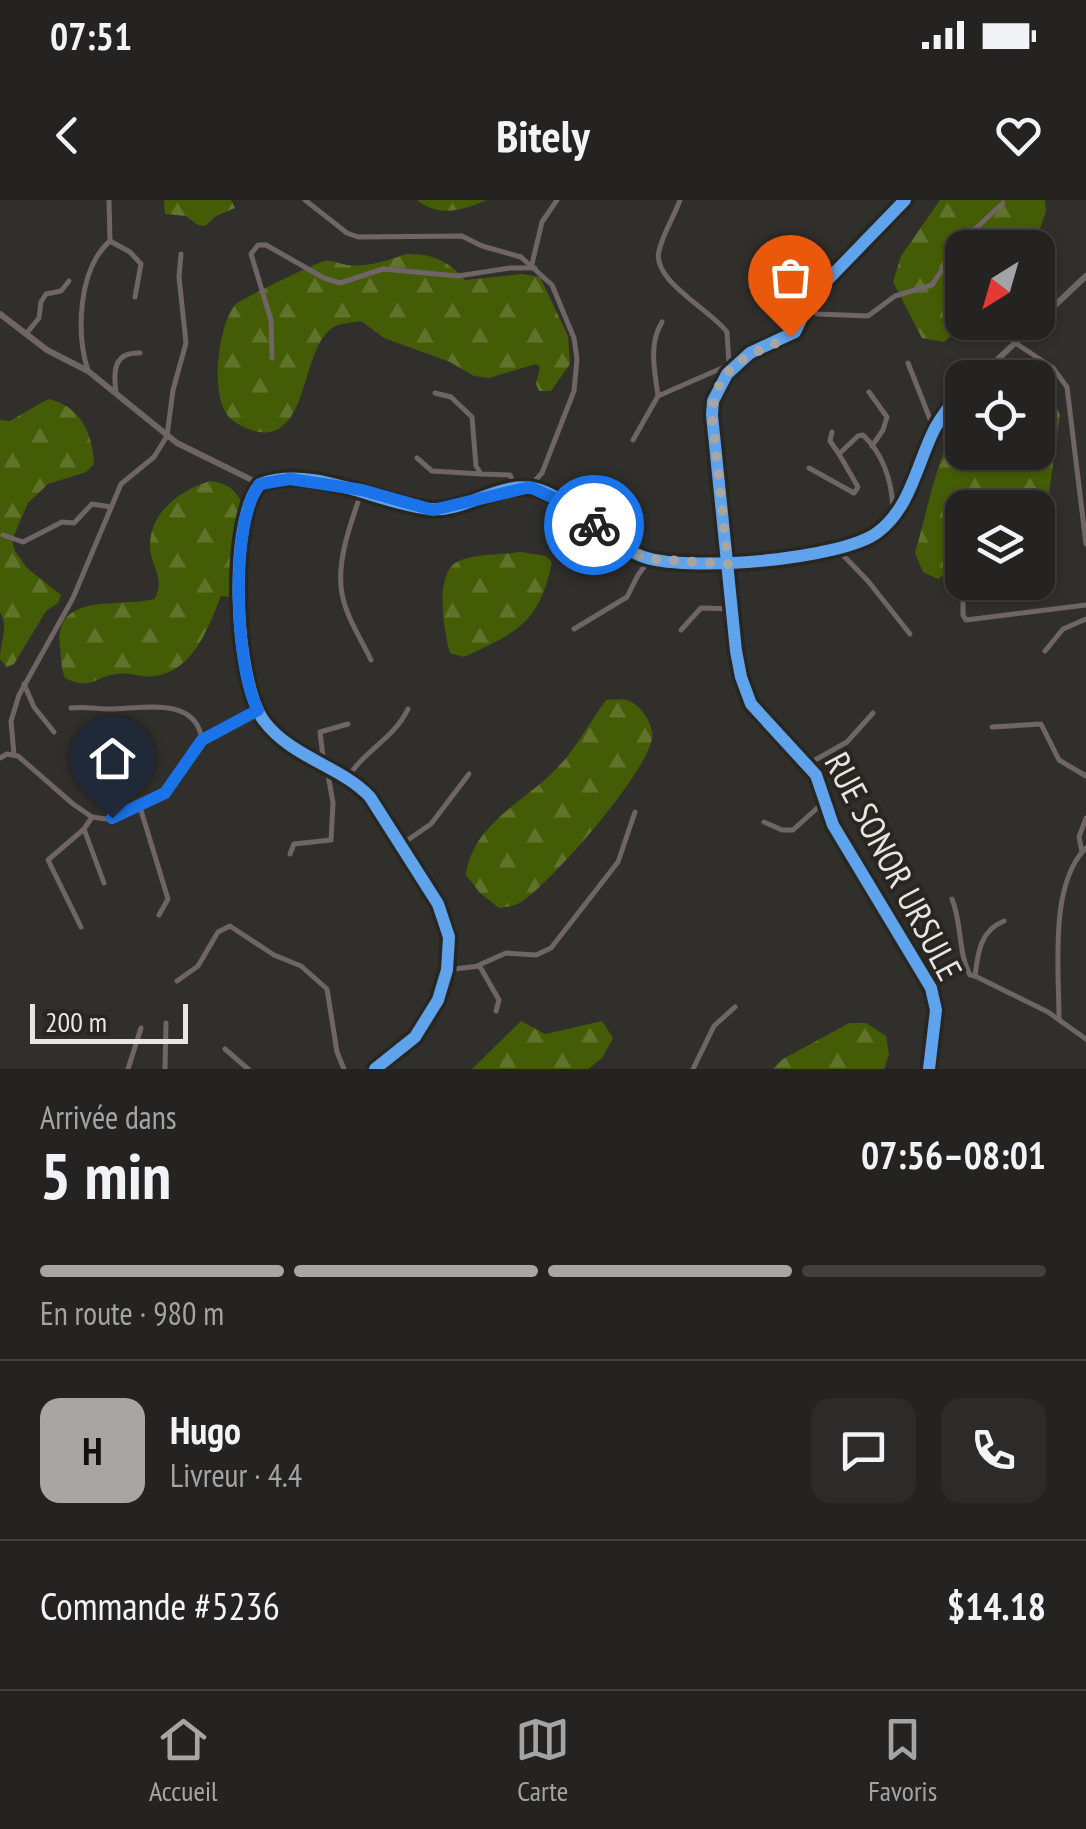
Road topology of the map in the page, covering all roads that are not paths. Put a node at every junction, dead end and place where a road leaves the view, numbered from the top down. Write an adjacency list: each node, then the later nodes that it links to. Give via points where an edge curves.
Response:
1 (109, 200): 7 (street)
2 (305, 200): 9 (street, via 358,237 462,236)
3 (556, 200): 9 (street, via 542,222)
4 (680, 200): 22 (street, via 658,262 727,332)
5 (905, 200): 13 (street)
6 (1002, 203): 13 (street, via 959,244 932,285 895,296 868,316)
7 (110, 240): 12 (street, via 140,261); 23 (street, via 96,258 80,316)
8 (181, 254): 31 (street, via 186,350)
9 (534, 266): 19 (street, via 458,276 383,270 340,283 258,245 251,254 271,320); 41 (street, via 552,285 578,359 564,420)
10 (1086, 276): 17 (street)
11 (68, 282): 16 (street, via 46,294)
12 (135, 297)
13 (804, 308): 22 (street, via 790,337)
14 (0, 314): 16 (street)
15 (662, 322): 27 (street, via 654,353)
16 (26, 334): 23 (street)
17 (1018, 344): 20 (street); 34 (street, via 1064,381)
18 (140, 353): 26 (street, via 118,359)
19 (272, 358)
20 (999, 360)
21 (908, 363): 29 (street)
22 (731, 367): 27 (street); 50 (street, RUE SONOR URSULE, via 712,415)
23 (88, 371): 26 (street)
24 (435, 392): 39 (street, via 472,417)
25 (868, 392): 35 (street, via 887,418)
26 (116, 396): 31 (street)
27 (658, 396): 32 (street)
28 (945, 414): 29 (street)
29 (934, 429): 45 (street)
30 (832, 432): 36 (street)
31 (167, 436): 40 (street); 44 (street, via 154,457 121,484)
32 (633, 440)
33 (1086, 440): 34 (street)
34 (1075, 441): 47 (street)
35 (872, 446): 36 (street, via 862,435); 45 (street, via 890,478)
36 (839, 454): 38 (street, via 858,487 854,493)
37 (417, 458): 39 (street, via 432,472)
38 (809, 468)
39 (481, 474): 42 (street, via 510,475)
40 (260, 484): 43 (street, via 290,479); 63 (street, via 248,505 238,581 247,685)
41 (530, 487): 42 (street); 49 (street)
42 (516, 488): 43 (street, via 433,510)
43 (362, 490): 59 (street, via 341,586)
44 (111, 507): 46 (street, via 92,504 74,523 62,522 23,542); 60 (street, via 72,598)
45 (893, 518): 48 (street, via 864,541)
46 (3, 535)
47 (1086, 544)
48 (837, 549): 50 (street); 57 (street)
49 (650, 559): 50 (street); 55 (street, via 627,597)
50 (728, 564): 53 (street, RUE SONOR URSULE)
51 (962, 600): 52 (street, via 966,620)
52 (1086, 605)
53 (733, 609): 56 (street, via 701,608); 71 (street, RUE SONOR URSULE, via 746,695)
54 (1086, 619): 58 (street, via 1063,630)
55 (574, 629)
56 (681, 630)
57 (910, 634)
58 (1045, 651)
59 (371, 660)
60 (24, 684): 67 (street); 69 (street, via 10,721)
61 (70, 708): 68 (street, via 164,707 190,716)
62 (408, 709): 75 (street)
63 (258, 710): 68 (street); 72 (street, via 292,747)
64 (873, 713): 71 (street, via 847,742)
65 (348, 724): 72 (street, via 319,734)
66 (992, 727): 74 (street, via 1041,724 1059,760)
67 (54, 732)
68 (202, 740): 77 (street, via 171,787)
69 (14, 755): 70 (street); 79 (street)
70 (0, 758)
71 (808, 764): 76 (street, RUE SONOR URSULE)
72 (326, 769): 75 (street); 85 (street, via 331,840 294,844)
73 (469, 774): 83 (street, via 431,824)
74 (1086, 776)
75 (346, 780): 83 (street, via 370,797)
76 (826, 800): 81 (street, via 793,830); 108 (street, RUE SONOR URSULE, via 838,833 931,988 936,1010)
77 (140, 807): 79 (street, via 106,819); 88 (street, via 168,899)
78 (634, 812): 91 (street, via 613,869 551,948 536,956 506,952)
79 (92, 816): 82 (street)
80 (1086, 818): 84 (street, via 1079,837)
81 (764, 822)
82 (84, 829): 86 (street); 90 (street, via 48,860)
83 (399, 846): 92 (street, via 447,923)
84 (1084, 850): 97 (street, via 1068,875 1061,910)
85 (290, 854)
86 (104, 882)
87 (952, 899): 93 (street, via 966,968)
88 (159, 916)
89 (1004, 921): 93 (street, via 982,938)
90 (82, 927)
91 (479, 966): 92 (street); 96 (street, via 499,1000)
92 (447, 970): 106 (street, via 421,1030)
93 (975, 976): 97 (street)
94 (177, 981): 105 (street, via 198,966 222,928 242,931 327,989)
95 (736, 1007): 107 (street, via 714,1026)
96 (496, 1011)
97 (1059, 1020): 100 (street)
98 (166, 1023): 103 (street)
99 (141, 1028): 102 (street)
100 (1086, 1039)
101 (225, 1049): 104 (street)
102 (128, 1069)
103 (165, 1069)
104 (248, 1069)
105 (344, 1069)
106 (375, 1069)
107 (692, 1069)
108 (929, 1069)

